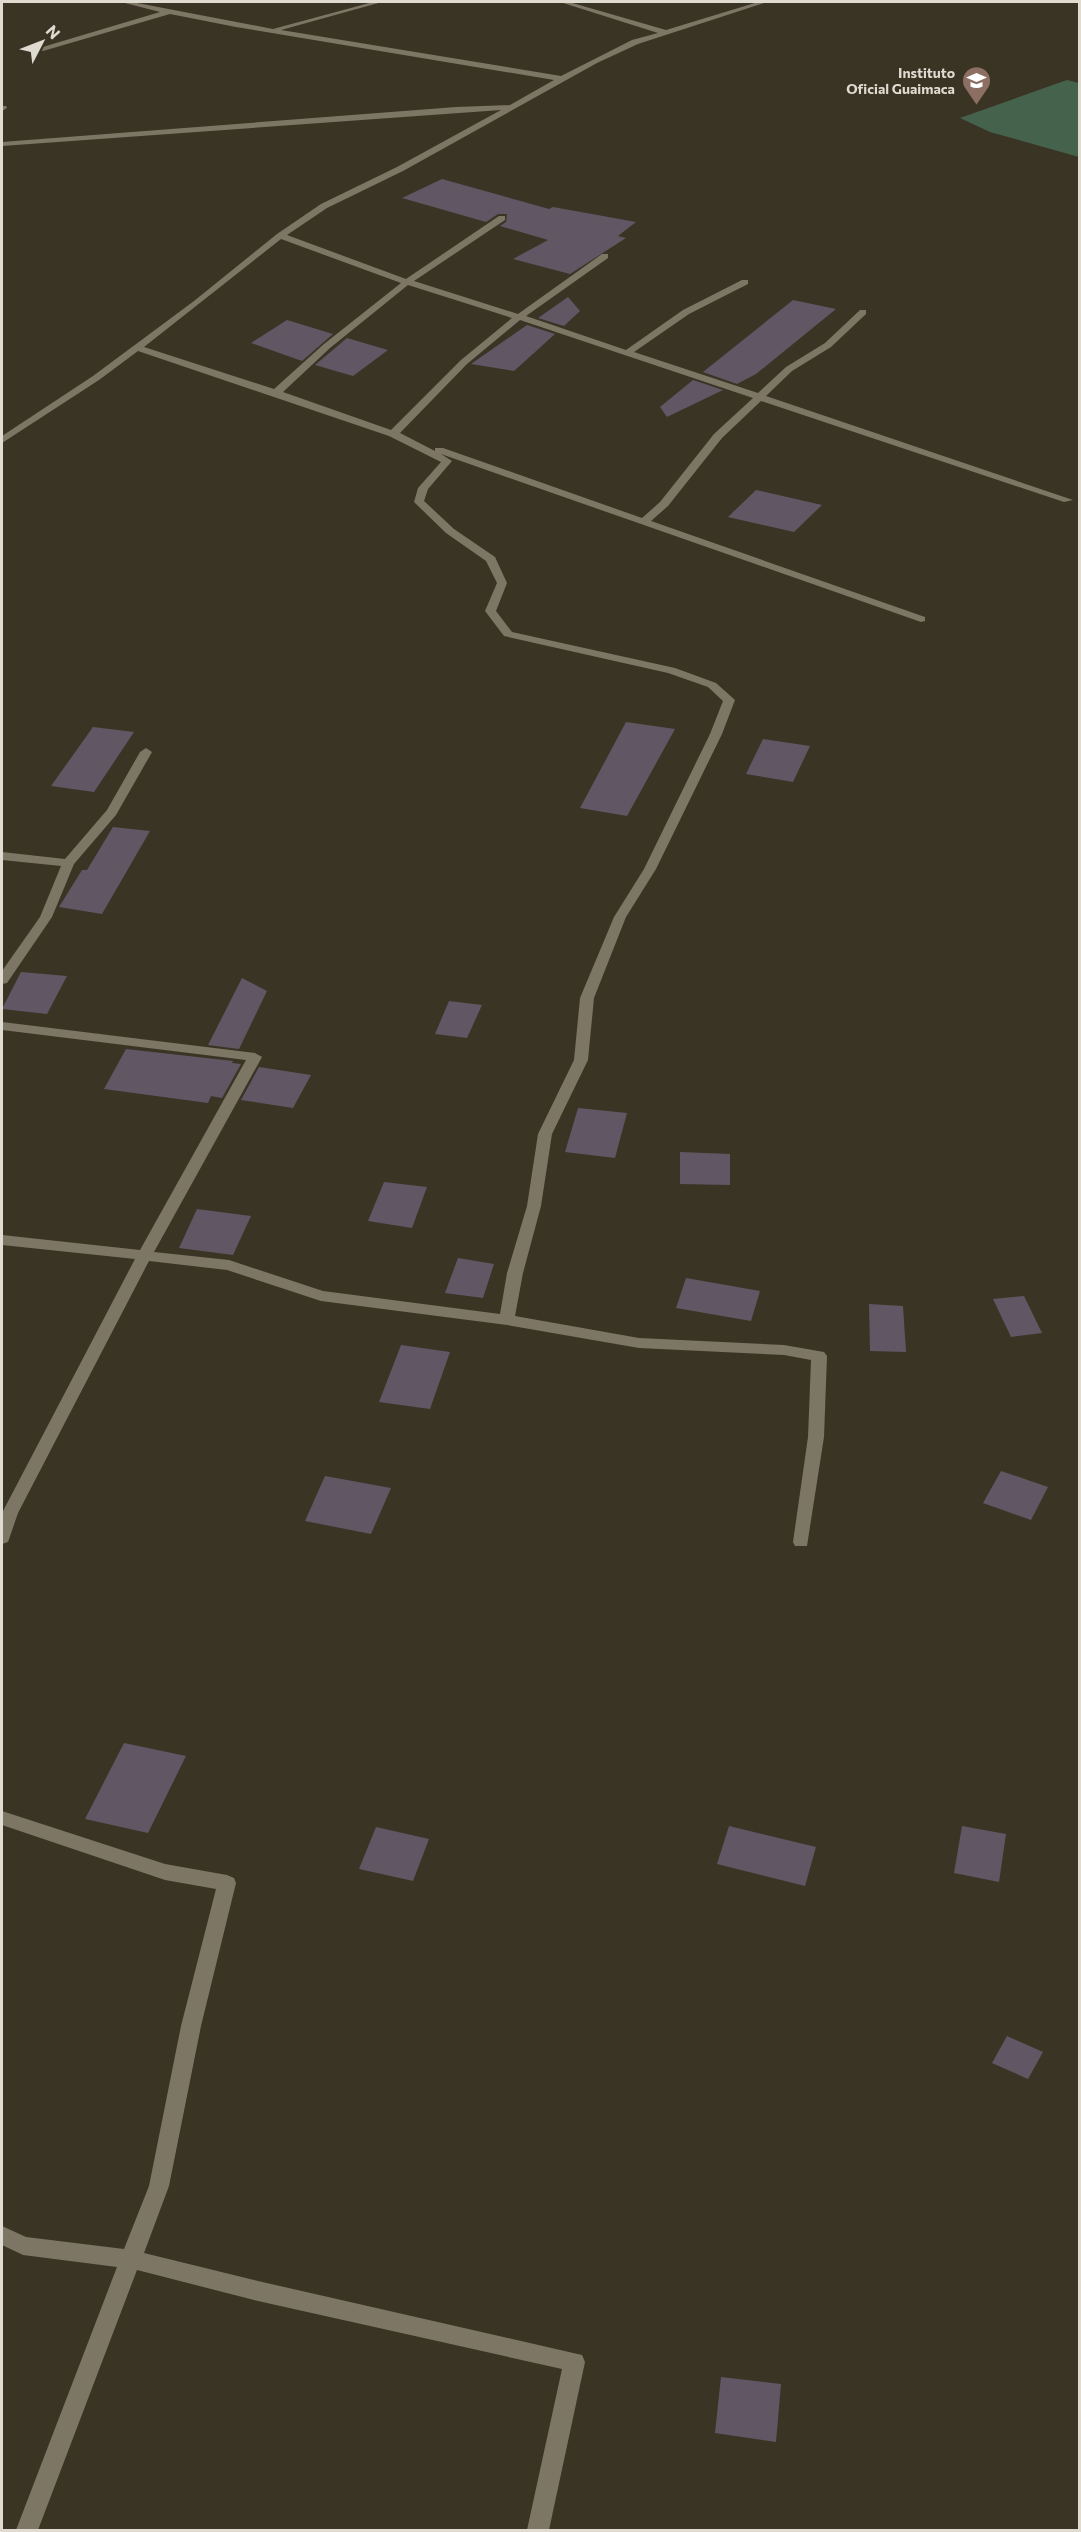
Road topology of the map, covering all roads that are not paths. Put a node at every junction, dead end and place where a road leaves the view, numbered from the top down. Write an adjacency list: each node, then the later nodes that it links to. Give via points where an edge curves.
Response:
1 (124, 2): 5 (street)
2 (379, 2): 6 (street)
3 (563, 2): 7 (street)
4 (764, 2): 7 (street)
5 (170, 11): 6 (street); 8 (street)
6 (271, 31): 9 (street)
7 (664, 32): 9 (street, via 635,42)
8 (40, 49)
9 (562, 79): 10 (street)
10 (513, 107): 11 (street); 13 (street, via 324,206)
11 (2, 144)
12 (502, 218): 15 (street)
13 (280, 236): 15 (street); 19 (street)
14 (605, 256): 18 (street)
15 (407, 282): 18 (street); 21 (street)
16 (745, 282): 20 (street, via 686,312)
17 (863, 312): 22 (street, via 828,345 789,369)
18 (519, 316): 20 (street); 23 (street, via 464,362)
19 (137, 348): 21 (street); 24 (street)
20 (627, 353): 22 (street)
21 (276, 393): 23 (street)
22 (759, 398): 25 (street); 26 (street, via 718,436 664,504)
23 (393, 434): 26 (street); 35 (street, via 447,461 423,488 419,502 450,531 491,559 502,583 490,611 508,634 671,670 712,685 729,700 650,868 620,917 587,998 581,1060 545,1134 534,1206 515,1273)
24 (2, 440)
25 (1068, 500)
26 (644, 521): 27 (street)
27 (921, 618)
28 (146, 752): 30 (street, via 112,812)
29 (2, 856): 30 (street)
30 (68, 863): 31 (street, via 46,917)
31 (2, 980)
32 (2, 1026): 34 (street, via 255,1057)
33 (2, 1240): 34 (street)
34 (144, 1257): 35 (street, via 229,1265 321,1296); 36 (street)
35 (507, 1320): 38 (street, via 639,1343 784,1350 819,1356 816,1437)
36 (6, 1510): 37 (street)
37 (2, 1538)
38 (801, 1542)
39 (2, 1818): 41 (street, via 165,1872 227,1883 191,2026 159,2186)
40 (2, 2235): 41 (street, via 22,2246)
41 (131, 2259): 42 (street); 43 (street, via 574,2362)
42 (27, 2530)
43 (538, 2530)

